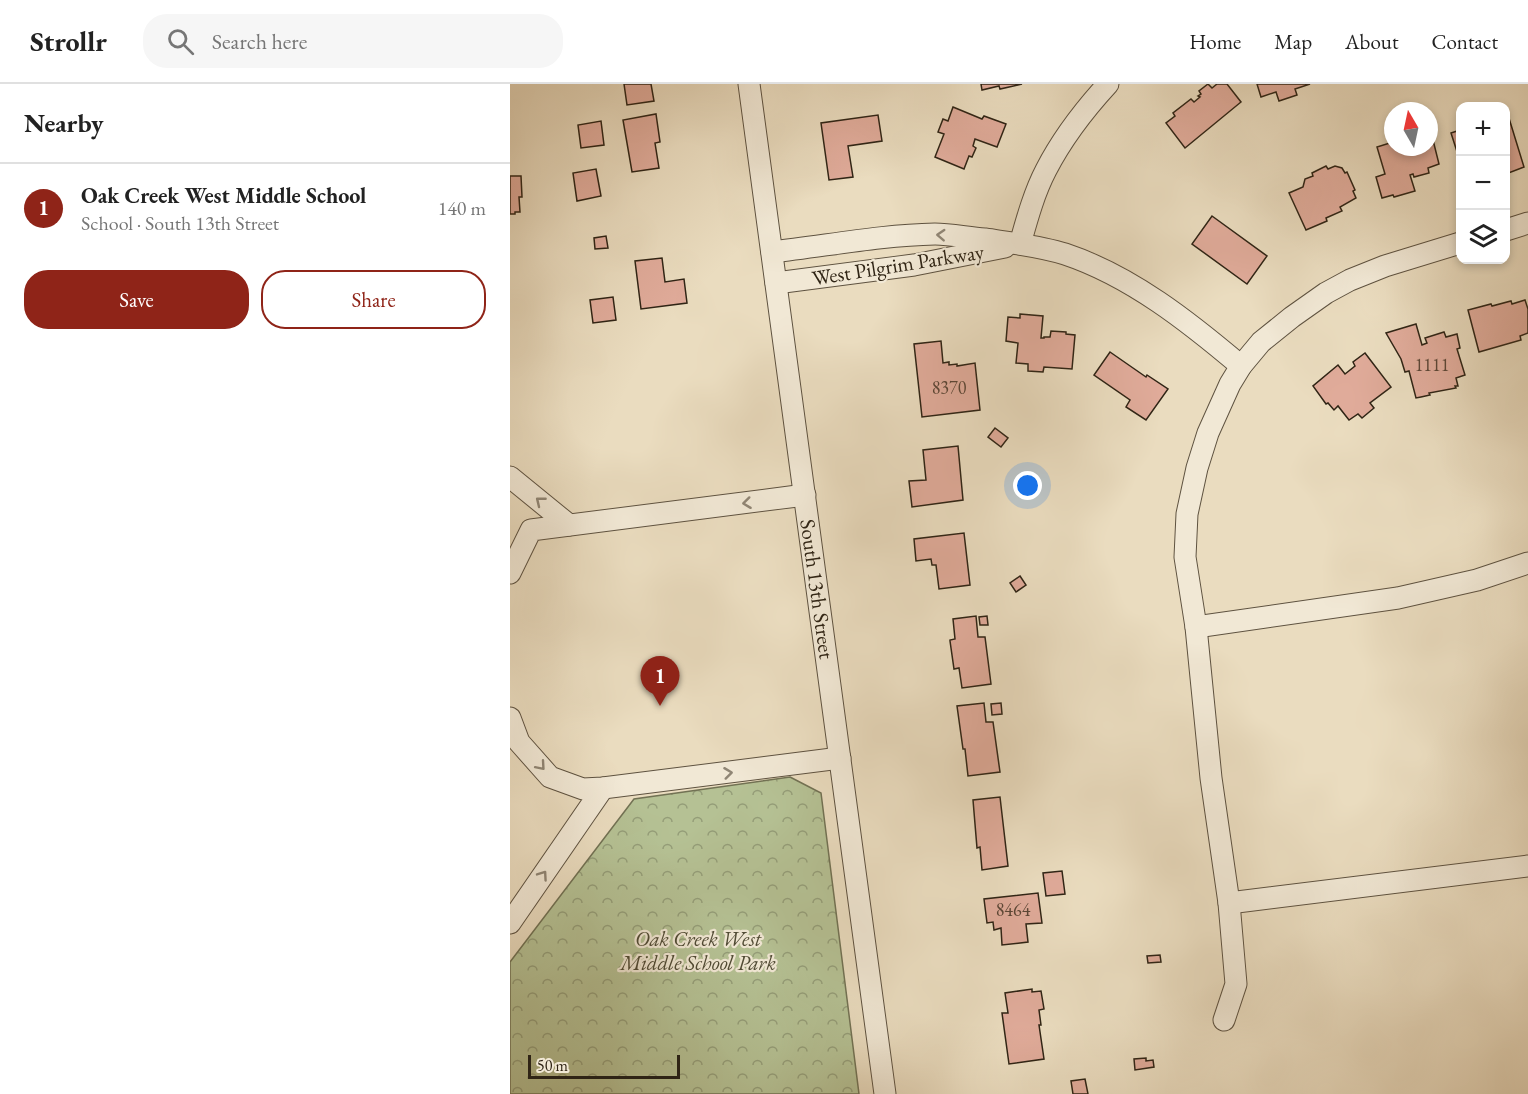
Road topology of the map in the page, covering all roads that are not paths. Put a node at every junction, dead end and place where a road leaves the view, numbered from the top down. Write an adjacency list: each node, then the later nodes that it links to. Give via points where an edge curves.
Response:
1 (749, 84): 7 (street, South 13th Street)
2 (1108, 84): 5 (street, via 1046,169)
3 (1528, 223): 4 (street)
4 (1510, 229)
5 (1020, 244): 7 (street, West Pilgrim Parkway, one-way to 7, via 939,234); 8 (street, West Pilgrim Parkway, via 924,263); 9 (street, West Pilgrim Parkway, via 1100,267 1202,333)
6 (1456, 245): 9 (street, via 1385,266 1326,293 1261,342)
7 (772, 252): 8 (street, South 13th Street)
8 (776, 283): 11 (street, South 13th Street)
9 (1241, 366): 15 (street, via 1208,433 1186,514 1185,557)
10 (510, 477): 12 (street, one-way to 10)
11 (805, 495): 12 (street, one-way to 12); 17 (street, South 13th Street)
12 (569, 525): 14 (street, via 531,530)
13 (1528, 563): 15 (street, via 1477,580 1398,598)
14 (510, 573)
15 (1196, 627): 20 (street)
16 (510, 718): 18 (street, one-way to 18, via 519,742 550,777 583,789)
17 (840, 758): 18 (street, one-way to 17); 23 (street, South 13th Street)
18 (603, 788): 21 (street, one-way to 18)
19 (1528, 866): 20 (street)
20 (1228, 903): 22 (street, via 1236,984)
21 (510, 923)
22 (1224, 1020)
23 (885, 1094)

